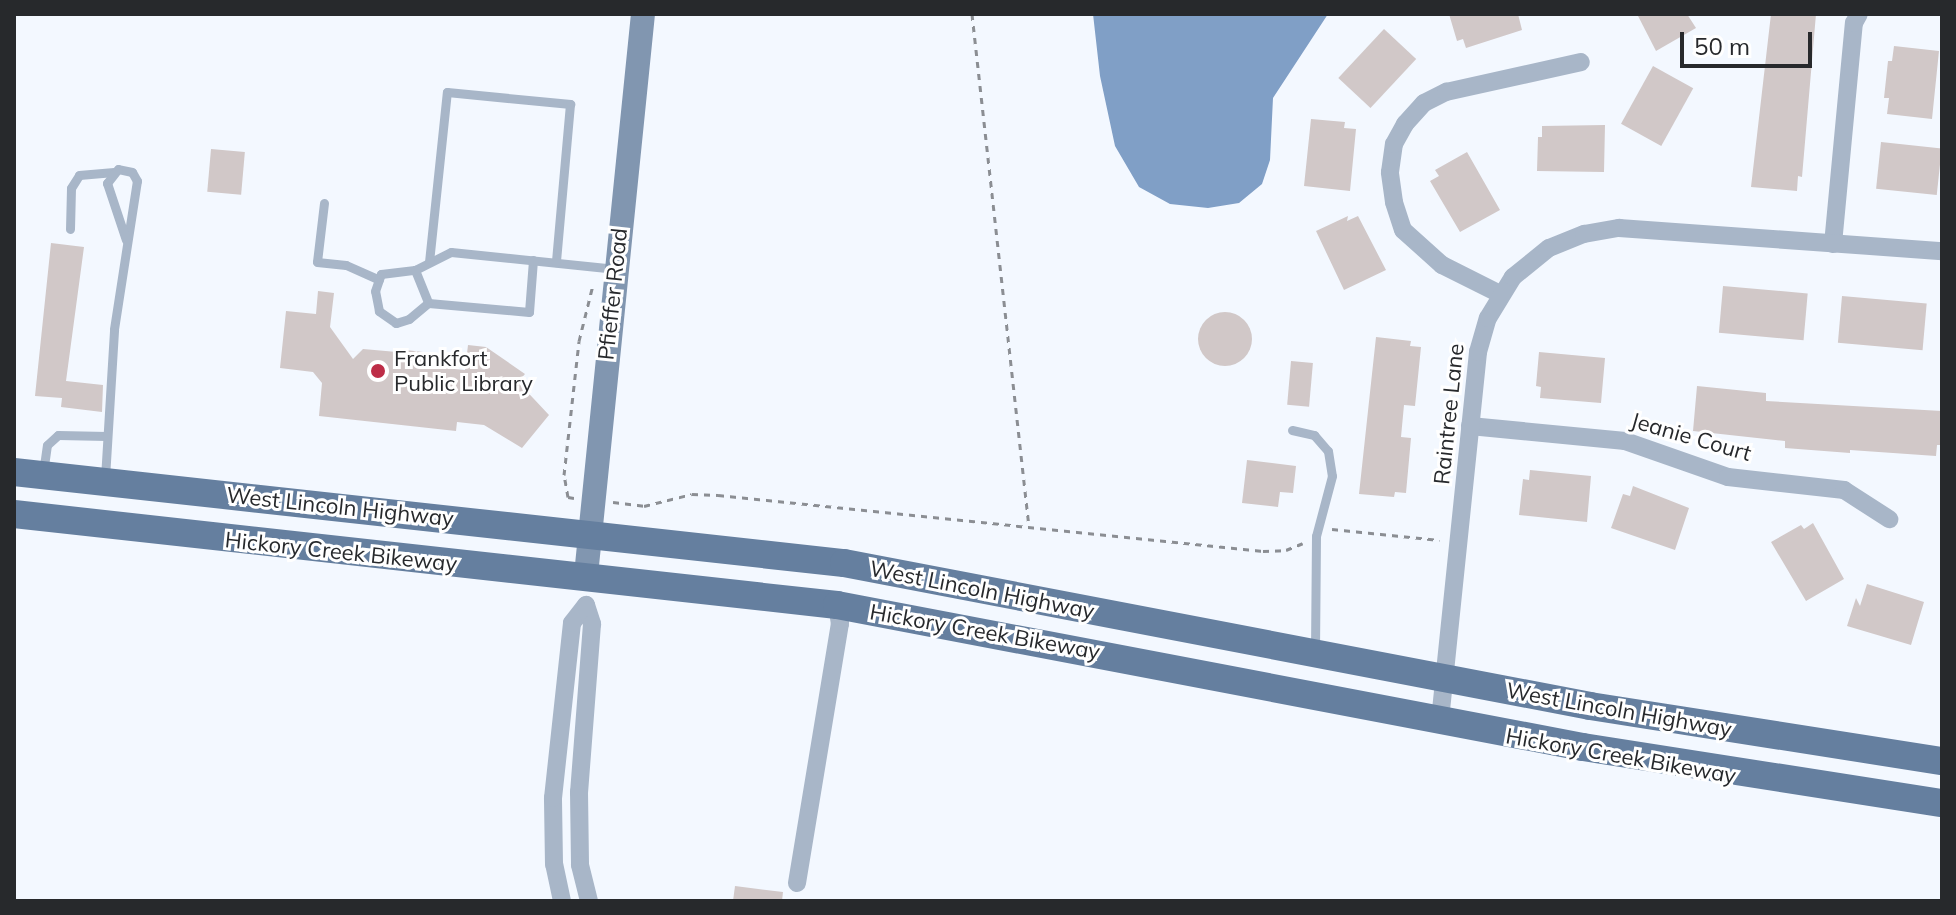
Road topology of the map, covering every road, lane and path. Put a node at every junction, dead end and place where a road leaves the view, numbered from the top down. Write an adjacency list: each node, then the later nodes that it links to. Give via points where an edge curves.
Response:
1 (643, 14): 14 (street, Pfieffer Road)
2 (972, 14): 29 (path)
3 (1859, 14): 9 (street)
4 (1581, 62): 17 (street, via 1446,92 1424,103 1394,144 1390,172 1403,230 1442,265)
5 (114, 172): 7 (lane, via 79,175 71,188); 8 (lane, via 107,183); 8 (lane, via 132,172 137,181)
6 (324, 203): 16 (lane, via 317,262 346,265)
7 (70, 229)
8 (126, 240): 21 (lane)
9 (1833, 244): 10 (street, Raintree Lane); 17 (street, Raintree Lane, via 1601,229 1549,248)
10 (1942, 251)
11 (533, 260): 12 (lane, via 451,252); 13 (lane); 18 (lane, via 529,312)
12 (429, 262): 13 (lane, via 447,92 570,104); 15 (lane)
13 (556, 262): 14 (lane)
14 (607, 268): 25 (path, via 579,341 564,475); 30 (street, Pfieffer Road)
15 (415, 270): 16 (lane, via 395,270 381,274); 18 (lane)
16 (379, 280): 18 (lane, via 379,311 396,323)
17 (1500, 294): 19 (street, Raintree Lane, via 1478,352)
18 (428, 303)
19 (1470, 426): 28 (street, Jeanie Court, via 1625,441 1728,477 1844,490); 32 (street, Raintree Lane)
20 (1292, 430): 31 (lane, via 1314,435 1328,451 1332,476)
21 (107, 436): 23 (lane, via 58,435 47,445); 24 (lane)
22 (14, 472): 23 (main road, West Lincoln Highway)
23 (42, 475): 24 (main road, West Lincoln Highway)
24 (105, 482): 30 (main road, West Lincoln Highway)
25 (568, 497)
26 (644, 506): 29 (path, via 692,494 718,495)
27 (14, 514): 33 (main road, West Lincoln Highway)
28 (1889, 519)
29 (1029, 527): 31 (path, via 1263,551 1286,550)
30 (588, 533): 33 (street, Pfieffer Road); 36 (main road, West Lincoln Highway, via 844,563)
31 (1316, 536): 32 (path, via 1348,528); 36 (lane)
32 (1459, 542): 37 (street, Raintree Lane)
33 (586, 575): 34 (street); 35 (main road, West Lincoln Highway)
34 (586, 605): 42 (street, via 572,623 553,798 554,864); 43 (street, via 592,624 579,792 580,865)
35 (837, 605): 38 (main road, West Lincoln Highway); 41 (street, via 840,624)
36 (1315, 654): 37 (main road, West Lincoln Highway)
37 (1445, 678): 38 (street, Raintree Lane); 39 (main road, West Lincoln Highway)
38 (1440, 720): 40 (main road, West Lincoln Highway)
39 (1942, 761)
40 (1942, 803)
41 (797, 883)
42 (562, 901)
43 (589, 901)

